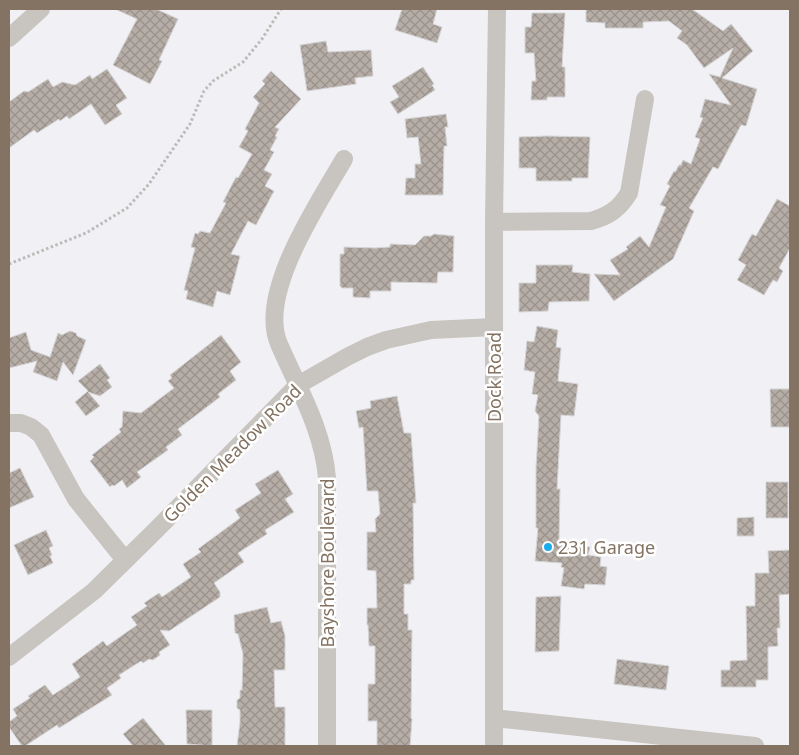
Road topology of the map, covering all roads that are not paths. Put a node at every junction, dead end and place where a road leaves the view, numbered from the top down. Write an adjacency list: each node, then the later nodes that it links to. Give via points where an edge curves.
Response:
1 (41, 9): 3 (street)
2 (497, 9): 6 (street, Dock Road)
3 (9, 38)
4 (645, 99): 6 (street, via 629,193 615,211 591,222)
5 (344, 159): 8 (street, Bayshore Boulevard, via 302,234 280,282 275,304 274,324 278,342)
6 (494, 222): 7 (street, Dock Road)
7 (494, 327): 8 (street, Golden Meadow Road, via 431,330 386,340 346,357); 12 (street, Dock Road)
8 (298, 385): 10 (street, Golden Meadow Road); 13 (street, Bayshore Boulevard, via 326,460)
9 (9, 423): 10 (street, via 26,425 41,435 76,498)
10 (125, 560): 11 (street, Golden Meadow Road, via 94,591)
11 (9, 657)
12 (494, 718): 14 (street, Dock Road); 15 (street)
13 (327, 746)
14 (494, 746)
15 (755, 746)

